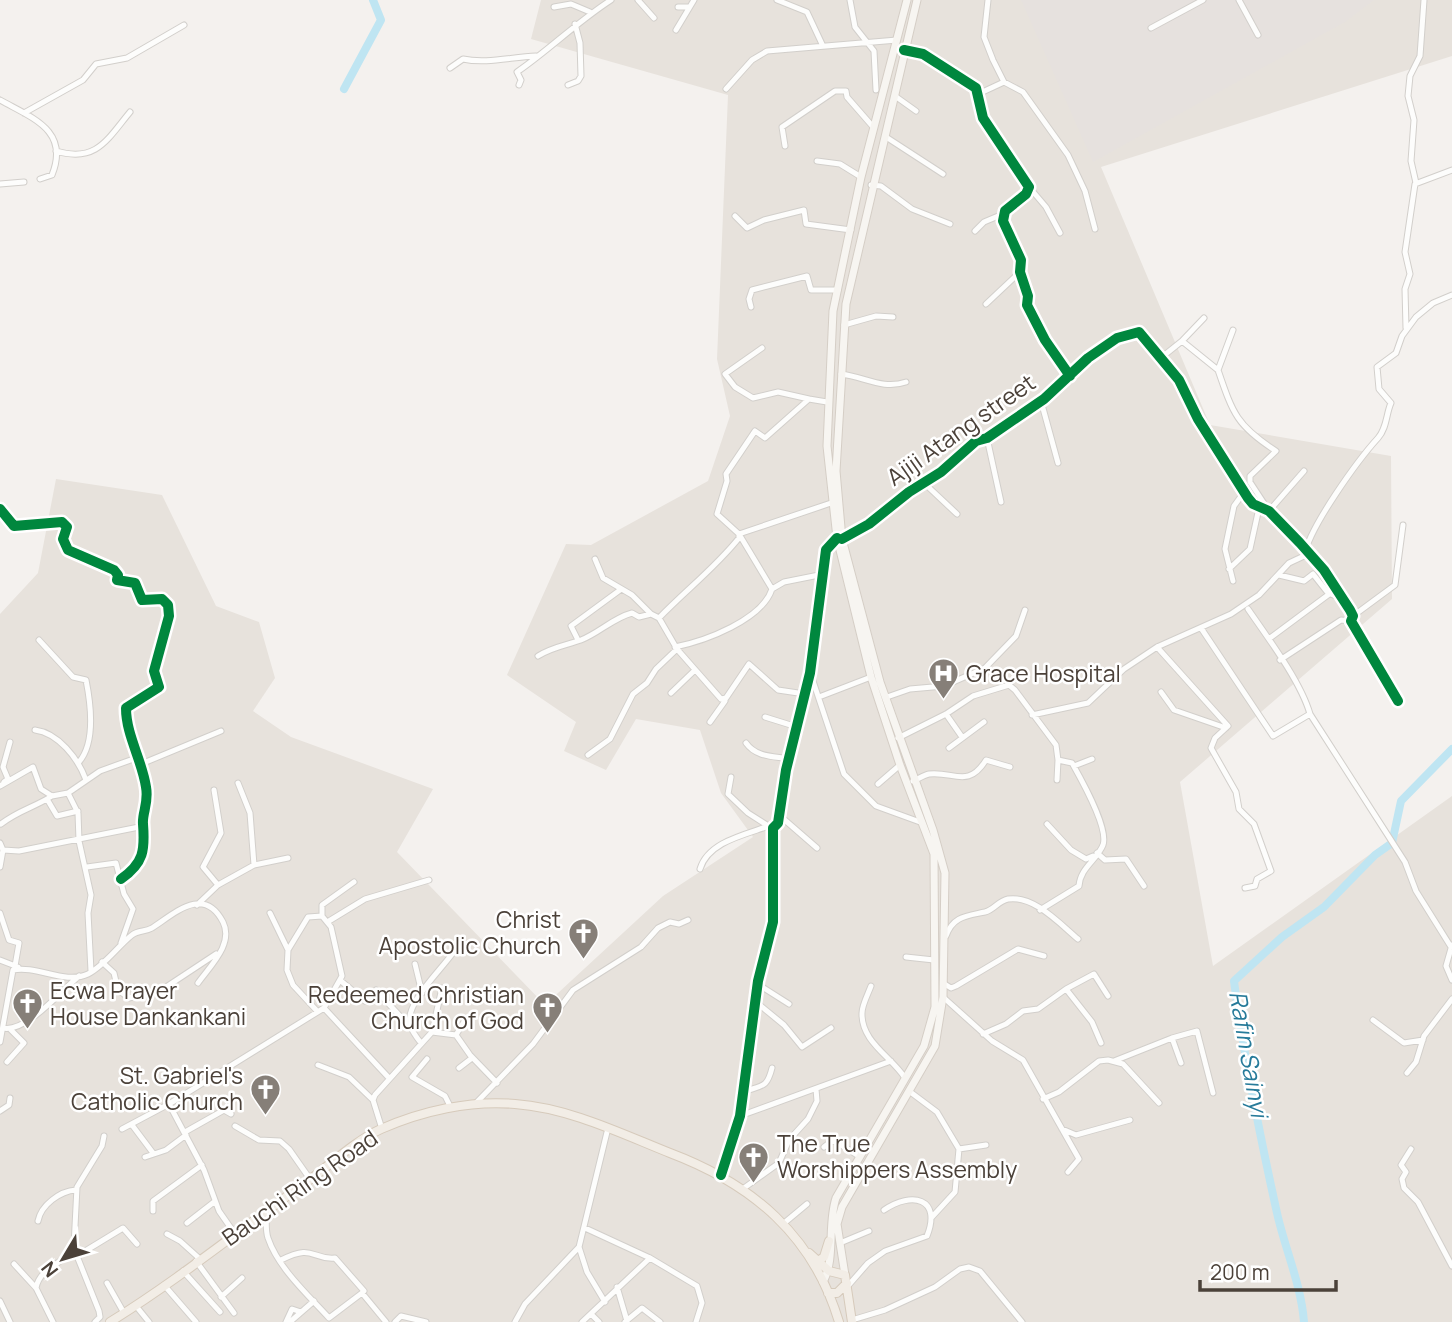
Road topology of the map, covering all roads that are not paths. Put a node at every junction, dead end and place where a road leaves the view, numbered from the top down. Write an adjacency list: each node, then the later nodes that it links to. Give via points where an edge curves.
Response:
1 (611, 0): 15 (street)
2 (638, 0): 16 (street)
3 (694, 0): 14 (street)
4 (777, 0): 24 (street, via 807,12)
5 (850, 0): 23 (street, via 855,27)
6 (907, 0): 22 (main road)
7 (917, 0): 25 (main road)
8 (988, 0): 28 (street, via 984,37)
9 (1203, 0): 19 (street)
10 (1238, 0): 21 (street)
11 (1424, 0): 49 (street, via 1421,49 1408,96 1414,120 1411,161)
12 (554, 7): 15 (street, via 571,4)
13 (678, 7): 14 (street)
14 (689, 7): 20 (street)
15 (590, 12): 17 (street)
16 (654, 18)
17 (575, 24): 26 (street); 30 (street, via 581,76)
18 (184, 25): 38 (street, via 127,58 96,64 83,80)
19 (1151, 28)
20 (676, 30)
21 (1258, 35)
22 (897, 40): 23 (street); 39 (main road)
23 (868, 41): 24 (street); 32 (street, via 874,51)
24 (822, 44): 31 (street, via 758,55)
25 (904, 50): 33 (street, via 923,54 953,72 976,88); 34 (main road)
26 (536, 57): 27 (street, via 463,59); 29 (street, via 517,72)
27 (450, 68)
28 (1004, 82): 33 (street); 56 (street, via 1023,92 1068,155 1085,191)
29 (519, 85)
30 (568, 85)
31 (726, 89)
32 (876, 90)
33 (976, 95): 52 (street, via 983,118)
34 (895, 96): 36 (street); 40 (main road)
35 (0, 100): 38 (street)
36 (915, 111)
37 (130, 112): 42 (street, via 100,148 76,156)
38 (24, 113): 42 (street, via 48,127)
39 (874, 128): 41 (street, via 846,91 835,91 782,127); 46 (main road)
40 (886, 137): 45 (street); 51 (main road)
41 (785, 146)
42 (56, 151): 47 (street, via 52,175)
43 (817, 161): 46 (street, via 841,164)
44 (1452, 170): 49 (street)
45 (943, 174)
46 (861, 177): 57 (main road)
47 (40, 179)
48 (24, 182): 50 (street)
49 (1416, 183): 68 (street, via 1405,252 1410,274 1405,289)
50 (0, 184)
51 (872, 185): 55 (street, via 881,186 912,209); 67 (main road)
52 (1029, 187): 53 (street); 59 (street)
53 (1003, 214): 58 (street); 60 (street, via 1021,260)
54 (735, 216): 57 (street, via 747,228 764,219 804,211 806,224)
55 (950, 224)
56 (1095, 229)
57 (851, 230): 61 (main road)
58 (975, 231)
59 (1060, 233)
60 (1020, 272): 63 (street); 75 (street, via 1027,305)
61 (838, 290): 64 (street, via 811,290 807,276 752,290); 79 (main road)
62 (1452, 295): 68 (street, via 1433,303)
63 (986, 304)
64 (751, 307)
65 (893, 317): 67 (street, via 876,316)
66 (1204, 318): 70 (street)
67 (844, 325): 74 (main road)
68 (1406, 328): 94 (street, via 1396,353 1375,372 1379,388 1391,403 1387,421)
69 (1233, 330): 73 (street)
70 (1182, 341): 72 (street); 73 (street)
71 (762, 348): 77 (street, via 725,374 735,387 753,398 778,392)
72 (1162, 357): 75 (street, Ajiji Atang street, via 1139,332 1131,332 1088,358); 84 (street, Ajiji Atang street)
73 (1218, 370): 89 (street, via 1240,423 1276,451 1250,476)
74 (841, 374): 76 (street, via 883,387); 93 (main road, via 836,471)
75 (1070, 376): 78 (street, Ajiji Atang street)
76 (906, 382)
77 (809, 399): 79 (street); 92 (street, via 765,438 755,431 726,474 718,514)
78 (1041, 401): 80 (street, Ajiji Atang street); 81 (street)
79 (827, 402): 86 (main road)
80 (987, 438): 83 (street, Ajiji Atang street, via 976,441); 85 (street, Ajiji Atang street)
81 (1058, 463)
82 (1304, 471): 89 (street)
83 (924, 483): 90 (street); 93 (street, Ajiji Atang street, via 869,524)
84 (1239, 484): 87 (street, Ajiji Atang street); 96 (street, via 1242,495 1234,506 1225,550)
85 (1001, 502)
86 (831, 503): 92 (street); 93 (main road)
87 (1259, 508): 89 (street); 96 (street, via 1250,548)
88 (0, 509): 147 (street, via 14,526 62,522 67,527 63,539 68,550 114,570 117,580 135,583 142,600 162,598 167,605 169,616 154,671 159,687 126,708)
89 (1269, 511): 94 (street)
90 (957, 514)
91 (1403, 524): 109 (street, via 1395,585)
92 (739, 534): 100 (street); 108 (street, via 722,559)
93 (839, 539): 97 (street, via 826,550); 120 (main road); 125 (main road)
94 (1305, 550): 98 (street, via 1304,556 1289,563); 102 (street)
95 (596, 559): 101 (street, via 603,578)
96 (1229, 569): 99 (street)
97 (824, 574): 100 (street, via 783,582); 119 (street)
98 (1279, 575): 103 (street, via 1304,581 1313,574); 110 (street, via 1247,604)
99 (1233, 581)
100 (772, 589): 114 (street, via 769,599 726,630)
101 (620, 590): 107 (street); 113 (street, via 571,626)
102 (1336, 590): 103 (street); 104 (street)
103 (1328, 593): 104 (street); 111 (street)
104 (1341, 598): 109 (street)
105 (1248, 609): 111 (street)
106 (1025, 610): 125 (street, via 1016,636 985,668 944,686)
107 (651, 614): 108 (street); 113 (street, via 621,615)
108 (659, 618): 114 (street)
109 (1352, 619): 117 (street, via 1341,620); 127 (street)
110 (1200, 628): 115 (street); 129 (street, via 1273,736)
111 (1269, 638): 117 (street)
112 (39, 640): 148 (street, via 73,677 86,680 92,706 90,741)
113 (578, 640): 116 (street)
114 (676, 648): 118 (street); 143 (street, via 633,694 610,739)
115 (1157, 648): 130 (street, via 1124,669 1088,703); 135 (street, via 1222,717)
116 (538, 656)
117 (1280, 660): 129 (street)
118 (695, 670): 122 (street); 126 (street, via 707,688)
119 (810, 673): 123 (street); 124 (street)
120 (871, 677): 124 (street); 149 (main road)
121 (1161, 692): 135 (street, via 1174,710)
122 (671, 693)
123 (805, 694): 126 (street, via 778,690 749,664); 134 (street)
124 (819, 697): 164 (street, via 844,774 876,806)
125 (887, 697): 139 (main road)
126 (724, 701): 132 (street)
127 (1398, 701)
128 (946, 714): 130 (street, via 973,696 1009,685); 138 (street); 139 (street)
129 (1310, 714): 195 (street, via 1405,862 1416,891)
130 (1032, 715): 146 (street, via 1056,745)
131 (765, 717): 134 (street)
132 (710, 722)
133 (984, 722): 138 (street)
134 (797, 727): 144 (street)
135 (1226, 728): 184 (street, via 1211,748 1236,792 1239,809 1254,824 1271,871 1257,879 1255,886)
136 (35, 730): 148 (street, via 50,732)
137 (221, 731): 147 (street)
138 (962, 737): 142 (street)
139 (898, 738): 155 (main road)
140 (10, 742): 158 (street, via 3,767 8,779)
141 (746, 743): 144 (street, via 760,754)
142 (949, 748)
143 (588, 755)
144 (789, 759): 163 (street)
145 (1092, 759): 151 (street)
146 (1058, 760): 151 (street); 154 (street)
147 (140, 761): 153 (street, via 100,771); 167 (street, via 148,806)
148 (79, 762): 153 (street)
149 (900, 765): 157 (street); 164 (main road)
150 (1010, 766): 155 (street, via 990,759 979,771 962,778 929,774)
151 (1074, 766): 173 (street, via 1103,825 1103,844)
152 (730, 777): 168 (street, via 728,794)
153 (86, 780): 160 (street)
154 (1057, 780)
155 (913, 781): 193 (main road, via 945,873)
156 (238, 783): 175 (street, via 250,813)
157 (878, 784)
158 (1, 785): 161 (street, via 33,767)
159 (214, 790): 182 (street, via 221,833 203,867)
160 (68, 793): 161 (street); 162 (street)
161 (49, 798): 162 (street, via 57,816); 165 (street, via 20,809)
162 (78, 811): 169 (street)
163 (779, 815): 168 (street); 171 (street)
164 (920, 822): 202 (main road, via 934,854)
165 (1, 824)
166 (1047, 824): 173 (street, via 1079,856)
167 (144, 826): 169 (street); 179 (street, via 144,849 137,866)
168 (771, 827): 178 (street, via 716,847); 212 (street, via 773,922)
169 (79, 841): 172 (street); 177 (street)
170 (0, 843): 172 (street)
171 (817, 848)
172 (4, 850): 176 (street)
173 (1095, 855): 183 (street, via 1105,860 1126,859); 186 (street, via 1079,877 1079,886)
174 (288, 858): 175 (street)
175 (254, 865): 182 (street)
176 (0, 867)
177 (87, 867): 179 (street, via 116,863); 206 (street)
178 (700, 869)
179 (121, 879): 194 (street, via 133,909)
180 (429, 880): 191 (street, via 365,900)
181 (354, 882): 189 (street, via 322,905)
182 (218, 885): 185 (street)
183 (1144, 886)
184 (1245, 888)
185 (197, 905): 194 (street, via 175,911); 198 (street, via 214,907 225,925)
186 (1040, 910): 192 (street); 193 (street, via 1018,899 1005,900 989,911 965,915 952,923)
187 (0, 913): 205 (street, via 9,940 19,943)
188 (270, 913): 197 (street)
189 (322, 916): 191 (street); 197 (street, via 308,917)
190 (688, 920): 252 (street, via 657,928 641,947 573,990)
191 (329, 921): 209 (street)
192 (1078, 939)
193 (944, 942): 211 (main road)
194 (120, 946): 203 (street)
195 (1451, 946): 208 (street, via 1446,965)
196 (457, 947): 216 (street)
197 (288, 950): 225 (street, via 287,970 293,985)
198 (221, 951): 203 (street, via 160,991 129,998 118,990 114,972); 210 (street)
199 (1044, 956): 211 (street, via 1018,948 956,986)
200 (906, 957): 202 (street)
201 (0, 960): 205 (street)
202 (934, 960): 251 (main road, via 935,1007 924,1046)
203 (102, 962): 206 (street)
204 (415, 964): 216 (street)
205 (18, 967): 207 (street); 220 (street, via 13,970)
206 (91, 971): 207 (street)
207 (79, 976): 230 (street, via 23,1025)
208 (1452, 980)
209 (341, 981): 224 (street); 228 (street, via 365,1001 376,990)
210 (198, 983)
211 (943, 983): 219 (main road)
212 (758, 985): 222 (street); 223 (street)
213 (871, 986): 242 (street, via 862,1013 869,1038)
214 (442, 988): 232 (street)
215 (1066, 989): 217 (street, via 1094,974); 233 (street, via 1038,1009 1023,1011); 238 (street, via 1092,1021)
216 (422, 993): 228 (street, via 409,1017)
217 (1108, 996)
218 (0, 997): 220 (street)
219 (943, 997): 233 (street); 254 (main road, via 935,1045)
220 (8, 999): 231 (street)
221 (1452, 999): 236 (street)
222 (756, 1002): 229 (street, via 802,1047); 255 (street)
223 (789, 1004)
224 (324, 1008): 225 (street); 250 (street)
225 (317, 1011): 262 (street)
226 (465, 1020): 234 (street)
227 (1373, 1020): 236 (street, via 1404,1044)
228 (410, 1027): 239 (street)
229 (831, 1028)
230 (11, 1030): 231 (street); 244 (street, via 24,1043)
231 (1, 1032): 237 (street)
232 (432, 1032): 234 (street); 239 (street)
233 (983, 1034): 258 (street, via 1023,1060)
234 (456, 1035): 240 (street)
235 (1172, 1038): 243 (street); 245 (street); 256 (street, via 1197,1031)
236 (1423, 1040): 249 (street)
237 (0, 1042)
238 (1101, 1043)
239 (421, 1044): 250 (street)
240 (472, 1058): 247 (street); 252 (street)
241 (427, 1059): 263 (street, via 412,1077 444,1096)
242 (891, 1061): 251 (street); 253 (street)
243 (1114, 1061): 258 (street, via 1099,1061 1059,1092); 261 (street, via 1123,1064)
244 (7, 1062)
245 (1181, 1063)
246 (318, 1065): 259 (street, via 349,1077)
247 (459, 1068)
248 (772, 1068): 255 (street, via 765,1085)
249 (1407, 1073)
250 (389, 1078): 259 (street)
251 (905, 1078): 281 (main road)
252 (497, 1083): 260 (street)
253 (816, 1089): 266 (street); 287 (street, via 817,1101 808,1119 789,1140 779,1163)
254 (909, 1091): 278 (street, via 937,1112); 303 (main road, via 842,1207 837,1224)
255 (743, 1092): 266 (street)
256 (1213, 1093)
257 (10, 1098): 264 (street)
258 (1043, 1098): 273 (street)
259 (373, 1100): 272 (street)
260 (476, 1103): 263 (main road, Bauchi Ring Road); 270 (main road, Bauchi Ring Road, via 533,1106)
261 (1159, 1103)
262 (169, 1104): 268 (street); 274 (street)
263 (451, 1108): 272 (main road, Bauchi Ring Road)
264 (0, 1111)
265 (232, 1114): 274 (street, via 224,1110)
266 (740, 1116): 285 (street)
267 (1130, 1120): 273 (street, via 1076,1135)
268 (132, 1125): 271 (street); 280 (street)
269 (235, 1126): 286 (street, via 259,1140 279,1141)
270 (608, 1128): 285 (main road, Bauchi Ring Road); 298 (street)
271 (122, 1129)
272 (382, 1129): 286 (main road, Bauchi Ring Road)
273 (1062, 1129): 284 (street, via 1079,1159)
274 (186, 1134): 280 (street, via 166,1150); 283 (street)
275 (104, 1136): 288 (street)
276 (986, 1145): 278 (street)
277 (824, 1147): 281 (street, via 833,1140)
278 (959, 1149): 294 (street, via 955,1192)
279 (1411, 1149): 312 (street, via 1401,1166 1406,1172 1404,1188 1418,1202)
280 (153, 1153): 282 (street)
281 (859, 1156): 302 (main road, via 836,1198)
282 (145, 1157)
283 (202, 1165): 289 (street); 293 (street, via 153,1201)
284 (1068, 1172)
285 (721, 1175): 287 (main road, Bauchi Ring Road)
286 (310, 1179): 291 (main road, Bauchi Ring Road)
287 (744, 1188): 297 (main road, Bauchi Ring Road)
288 (76, 1190): 295 (street, via 48,1204); 320 (street, via 75,1246 48,1268)
289 (214, 1202): 296 (street); 301 (street)
290 (807, 1204): 297 (street)
291 (266, 1210): 301 (main road, Bauchi Ring Road); 309 (street, via 267,1236)
292 (884, 1210): 294 (street, via 900,1199 917,1200)
293 (153, 1211)
294 (932, 1217): 317 (street, via 927,1236 885,1251)
295 (38, 1221)
296 (187, 1223)
297 (783, 1224): 306 (main road, Bauchi Ring Road)
298 (585, 1228): 305 (street); 307 (street)
299 (869, 1231): 303 (street)
300 (167, 1234): 308 (street)
301 (235, 1234): 308 (main road, Bauchi Ring Road)
302 (829, 1241): 310 (main road); 314 (main road)
303 (840, 1243): 317 (main road)
304 (137, 1244): 338 (street, via 123,1228 77,1256 99,1311)
305 (579, 1247): 327 (street, via 587,1272); 346 (street, via 525,1304)
306 (804, 1249): 310 (main road, Bauchi Ring Road); 316 (main road, Bauchi Ring Road)
307 (650, 1258): 321 (street); 350 (street, via 699,1289 702,1303)
308 (198, 1260): 313 (main road, Bauchi Ring Road); 324 (street)
309 (281, 1260): 322 (street, via 312,1251 335,1258); 326 (street)
310 (818, 1261): 314 (main road, Bauchi Ring Road)
311 (13, 1264): 320 (street)
312 (1452, 1266)
313 (183, 1271): 319 (main road, Bauchi Ring Road); 329 (street)
314 (829, 1271): 316 (main road); 317 (main road, Bauchi Ring Road)
315 (242, 1278): 324 (street)
316 (823, 1282): 323 (main road, Bauchi Ring Road)
317 (846, 1282): 323 (main road, via 837,1293); 335 (main road)
318 (107, 1283): 331 (street)
319 (164, 1285): 328 (main road, Bauchi Ring Road); 341 (street)
320 (36, 1287): 337 (street)
321 (617, 1287): 327 (street); 334 (street)
322 (362, 1293): 333 (street); 343 (street)
323 (828, 1293): 351 (main road, Bauchi Ring Road)
324 (221, 1297): 330 (street)
325 (0, 1301): 336 (street)
326 (314, 1301): 333 (street); 342 (street, via 301,1312 292,1309)
327 (605, 1301): 332 (street)
328 (135, 1306): 331 (main road, Bauchi Ring Road); 340 (street)
329 (220, 1312)
330 (234, 1312)
331 (124, 1313): 339 (main road, Bauchi Ring Road)
332 (591, 1314): 347 (street); 348 (street)
333 (327, 1320)
334 (626, 1321): 349 (street, via 642,1308)
335 (852, 1321): 352 (street, via 935,1287 969,1267 981,1271)
336 (10, 1322)
337 (53, 1322)
338 (95, 1322)
339 (110, 1322)
340 (149, 1322)
341 (196, 1322)
342 (288, 1322)
343 (386, 1322)
344 (395, 1322): 345 (street, via 401,1316)
345 (425, 1322)
346 (515, 1322)
347 (582, 1322)
348 (599, 1322)
349 (660, 1322)
350 (696, 1322)
351 (839, 1322)
352 (1022, 1322)

